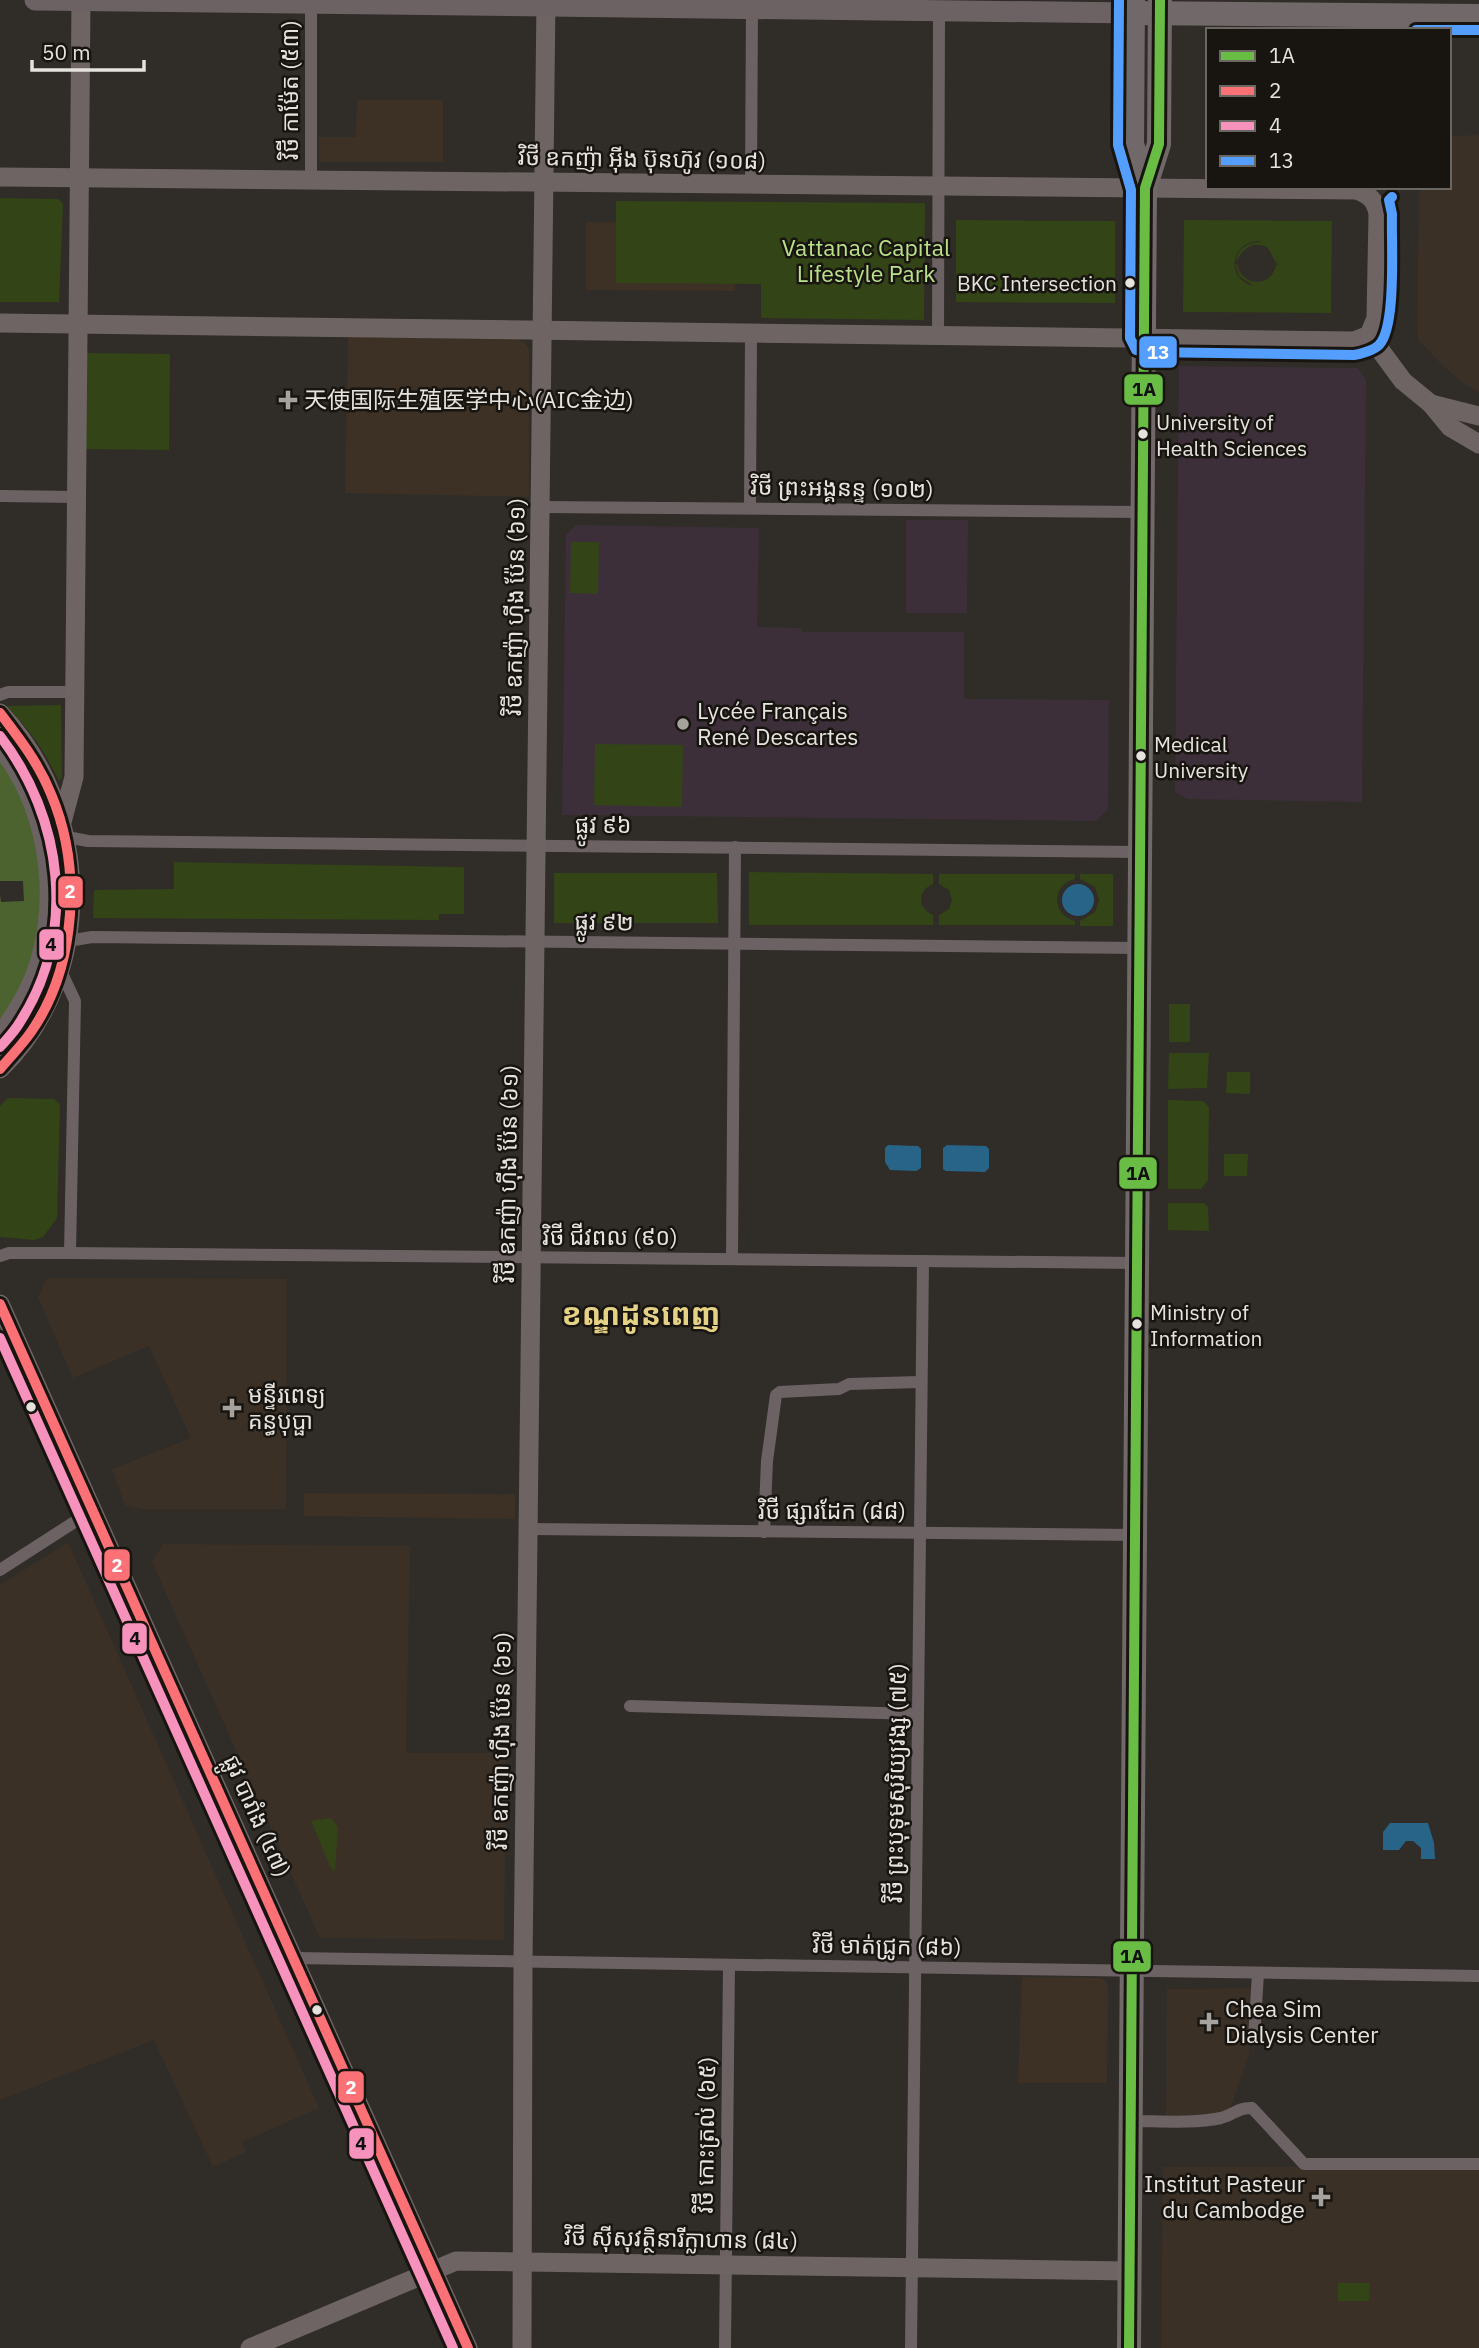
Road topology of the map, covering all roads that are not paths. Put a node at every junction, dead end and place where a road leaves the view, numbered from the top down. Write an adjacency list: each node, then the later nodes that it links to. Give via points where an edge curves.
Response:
1 (35, 0): 2 (main road)
2 (81, 0): 3 (main road); 13 (street)
3 (311, 2): 4 (main road); 14 (street, វិថី កាម៉ែត (៥៣))
4 (546, 4): 5 (main road); 15 (street, វិថី ឧកញ៉ា ហ៊ីង ប៉ែន (៦១))
5 (752, 5): 8 (main road); 16 (street)
6 (1133, 6): 7 (highway); 8 (main road); 18 (highway, via 1132,144)
7 (1160, 7): 10 (highway); 18 (highway, via 1159,144)
8 (939, 11): 17 (street)
9 (1479, 16): 11 (highway)
10 (1287, 22): 11 (highway)
11 (1405, 22)
12 (0, 177): 13 (street, វិថី ឧកញ៉ា អ៊ីង ប៊ុនហ៊ូវ (១០៨))
13 (79, 178): 14 (street, វិថី ឧកញ៉ា អ៊ីង ប៊ុនហ៊ូវ (១០៨)); 23 (street)
14 (311, 180): 15 (street, វិថី ឧកញ៉ា អ៊ីង ប៊ុនហ៊ូវ (១០៨))
15 (544, 182): 16 (street, វិថី ឧកញ៉ា អ៊ីង ប៊ុនហ៊ូវ (១០៨)); 24 (street, វិថី ឧកញ៉ា ហ៊ីង ប៉ែន (៦១))
16 (751, 184): 17 (street, វិថី ឧកញ៉ា អ៊ីង ប៊ុនហ៊ូវ (១០៨))
17 (938, 186): 18 (street, វិថី ឧកញ៉ា អ៊ីង ប៊ុនហ៊ូវ (១០៨)); 26 (street)
18 (1145, 188): 19 (street, វិថី ឧកញ៉ា អ៊ីង ប៊ុនហ៊ូវ (១០៨)); 28 (highway)
19 (1206, 188)
20 (1285, 189): 21 (street, វិថី ឧកញ៉ា អ៊ីង ប៊ុនហ៊ូវ (១០៨))
21 (1377, 192): 27 (street, វិថី ឧកញ៉ា អ៊ីង ប៊ុនហ៊ូវ (១០៨), via 1376,318)
22 (0, 323): 23 (street)
23 (79, 324): 24 (street); 33 (street)
24 (544, 330): 25 (street); 34 (street, វិថី ឧកញ៉ា ហ៊ីង ប៉ែន (៦១))
25 (751, 333): 26 (street); 35 (street)
26 (938, 335): 28 (street)
27 (1369, 335): 28 (street, via 1354,341); 29 (street, via 1403,381)
28 (1144, 338): 36 (highway)
29 (1431, 404): 30 (street); 31 (street, via 1450,427)
30 (1479, 416)
31 (1479, 443)
32 (0, 496): 33 (street)
33 (77, 497): 37 (street)
34 (541, 507): 35 (street, វិថី ព្រះអង្គនន្ទ (១០២)); 42 (street, វិថី ឧកញ៉ា ហ៊ីង ប៉ែន (៦១))
35 (750, 508): 36 (street, វិថី ព្រះអង្គនន្ទ (១០២))
36 (1143, 513): 44 (highway)
37 (74, 692): 38 (street); 41 (street, via 74,778)
38 (0, 695)
39 (0, 713): 41 (street, via 49,785)
40 (0, 752): 50 (street, via 26,796 39,834 46,903 26,987)
41 (64, 829): 42 (street, ផ្លូវ ៩៦, via 88,841); 45 (street, via 72,889)
42 (537, 846): 43 (street, ផ្លូវ ៩៦); 46 (street, វិថី ឧកញ៉ា ហ៊ីង ប៉ែន (៦១))
43 (735, 848): 44 (street, ផ្លូវ ៩៦); 47 (street)
44 (1140, 852): 48 (highway)
45 (68, 941): 46 (street, ផ្លូវ ៩២, via 92,937); 49 (street)
46 (535, 942): 47 (street, ផ្លូវ ៩២); 54 (street, វិថី ឧកញ៉ា ហ៊ីង ប៉ែន (៦១))
47 (734, 944): 48 (street, ផ្លូវ ៩២); 55 (street)
48 (1139, 948): 57 (highway)
49 (60, 969): 51 (street, via 37,1020); 52 (street, via 75,1001)
50 (0, 1031)
51 (0, 1069)
52 (71, 1253): 53 (street, វិថី ជីវពល (៩០)); 54 (street, វិថី ជីវពល (៩០))
53 (0, 1256)
54 (531, 1258): 55 (street, វិថី ជីវពល (៩០)); 61 (street, វិថី ឧកញ៉ា ហ៊ីង ប៉ែន (៦១))
55 (732, 1259): 56 (street, វិថី ជីវពល (៩០))
56 (923, 1261): 57 (street, វិថី ជីវពល (៩០)); 59 (street, វិថី ព្រះបុទុមសុរិយ្យវង្ស (៧៥))
57 (1137, 1263): 64 (highway)
58 (0, 1304): 60 (street, ផ្លូវ បារាំង (៤៧))
59 (920, 1382): 62 (street, via 779,1392 767,1461); 63 (street, វិថី ព្រះបុទុមសុរិយ្យវង្ស (៧៥))
60 (93, 1510): 65 (street); 68 (street, ផ្លូវ បារាំង (៤៧))
61 (528, 1529): 62 (street, វិថី ផ្សារដែក (៨៨)); 69 (street, វិថី ឧកញ៉ា ហ៊ីង ប៉ែន (៦១))
62 (764, 1532): 63 (street, វិថី ផ្សារដែក (៨៨))
63 (919, 1533): 64 (street, វិថី ផ្សារដែក (៨៨)); 67 (street, វិថី ព្រះបុទុមសុរិយ្យវង្ស (៧៥))
64 (1135, 1535): 72 (highway)
65 (0, 1570)
66 (631, 1706): 67 (street)
67 (918, 1714): 71 (street, វិថី ព្រះបុទុមសុរិយ្យវង្ស (៧៥))
68 (293, 1958): 69 (street, វិថី មាត់ជ្រូក (៨៦)); 81 (street, ផ្លូវ បារាំង (៤៧))
69 (523, 1962): 70 (street, វិថី មាត់ជ្រូក (៨៦)); 78 (street, វិថី ឧកញ៉ា ហ៊ីង ប៉ែន (៦១))
70 (729, 1965): 71 (street, វិថី មាត់ជ្រូក (៨៦)); 79 (street, វិថី កោះត្រល់ (៦៥))
71 (915, 1968): 72 (street, វិថី មាត់ជ្រូក (៨៦)); 80 (street, វិថី ព្រះបុទុមសុរិយ្យវង្ស (៧៥))
72 (1131, 1970): 73 (street, វិថី មាត់ជ្រូក (៨៦)); 76 (highway)
73 (1258, 1973): 74 (street, វិថី មាត់ជ្រូក (៨៦)); 75 (street)
74 (1479, 1976)
75 (1254, 2039)
76 (1130, 2120): 77 (street, via 1197,2121 1252,2108 1304,2164); 82 (highway)
77 (1479, 2164)
78 (522, 2261): 79 (street, វិថី ស៊ីសុវត្ថិនារីក្លាហាន (៨៤)); 81 (street, វិថី ស៊ីសុវត្ថិនារីក្លាហាន (៨៤), via 456,2261); 85 (street, វិថី ឧកញ៉ា ហ៊ីង ប៉ែន (៦១))
79 (726, 2264): 80 (street, វិថី ស៊ីសុវត្ថិនារីក្លាហាន (៨៤)); 86 (street, វិថី កោះត្រល់ (៦៥))
80 (912, 2267): 82 (street, វិថី ស៊ីសុវត្ថិនារីក្លាហាន (៨៤)); 87 (street, វិថី ព្រះបុទុមសុរិយ្យវង្ស (៧៥))
81 (433, 2270): 83 (street, វិថី ស៊ីសុវត្ថិនារីក្លាហាន (៨៤)); 84 (street, ផ្លូវ បារាំង (៤៧))
82 (1129, 2271): 88 (highway)
83 (250, 2348)
84 (468, 2348)
85 (522, 2348)
86 (725, 2348)
87 (911, 2348)
88 (1129, 2348)

